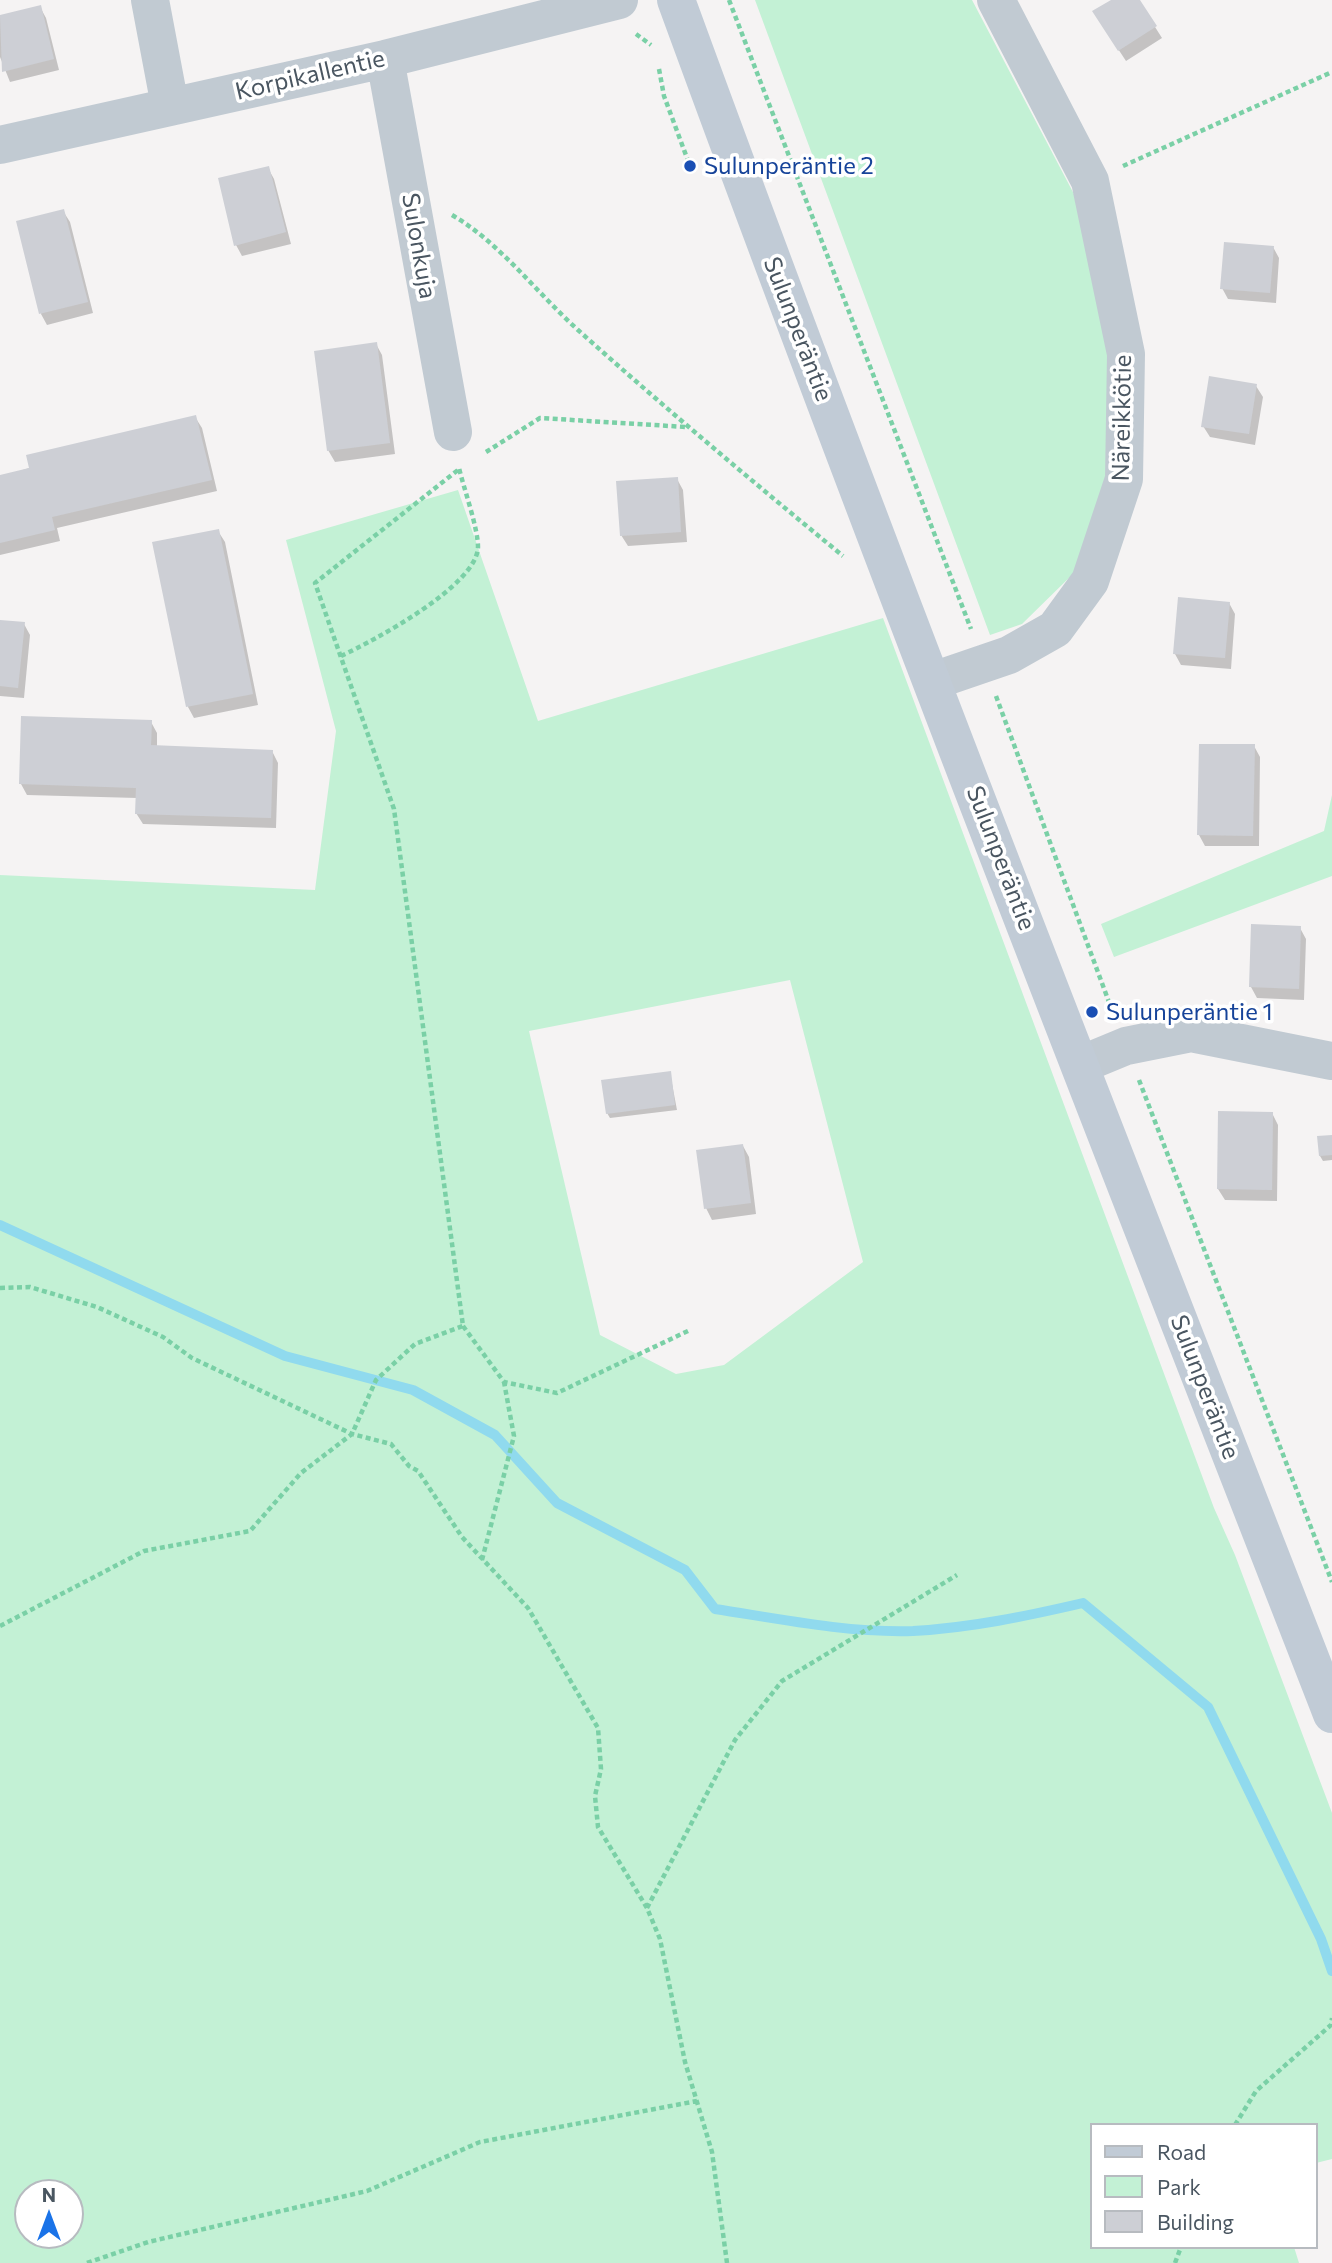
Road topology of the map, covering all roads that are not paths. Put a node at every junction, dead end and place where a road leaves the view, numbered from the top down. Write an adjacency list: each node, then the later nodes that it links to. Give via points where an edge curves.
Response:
1 (150, 0): 6 (street)
2 (676, 0): 9 (street, Sulunperäntie)
3 (996, 0): 9 (street, Näreikkötie, via 1090,181 1126,354 1125,479 1090,581 1055,629 1009,655)
4 (626, 16): 5 (street, Korpikallentie)
5 (384, 59): 6 (street, Korpikallentie); 8 (street, Sulonkuja)
6 (170, 106): 7 (street, Korpikallentie)
7 (0, 145)
8 (467, 454)
9 (933, 681): 11 (street, Sulunperäntie)
10 (1332, 1060): 11 (street, via 1191,1033 1126,1046)
11 (1080, 1065): 12 (street, Sulunperäntie)
12 (1332, 1714)

